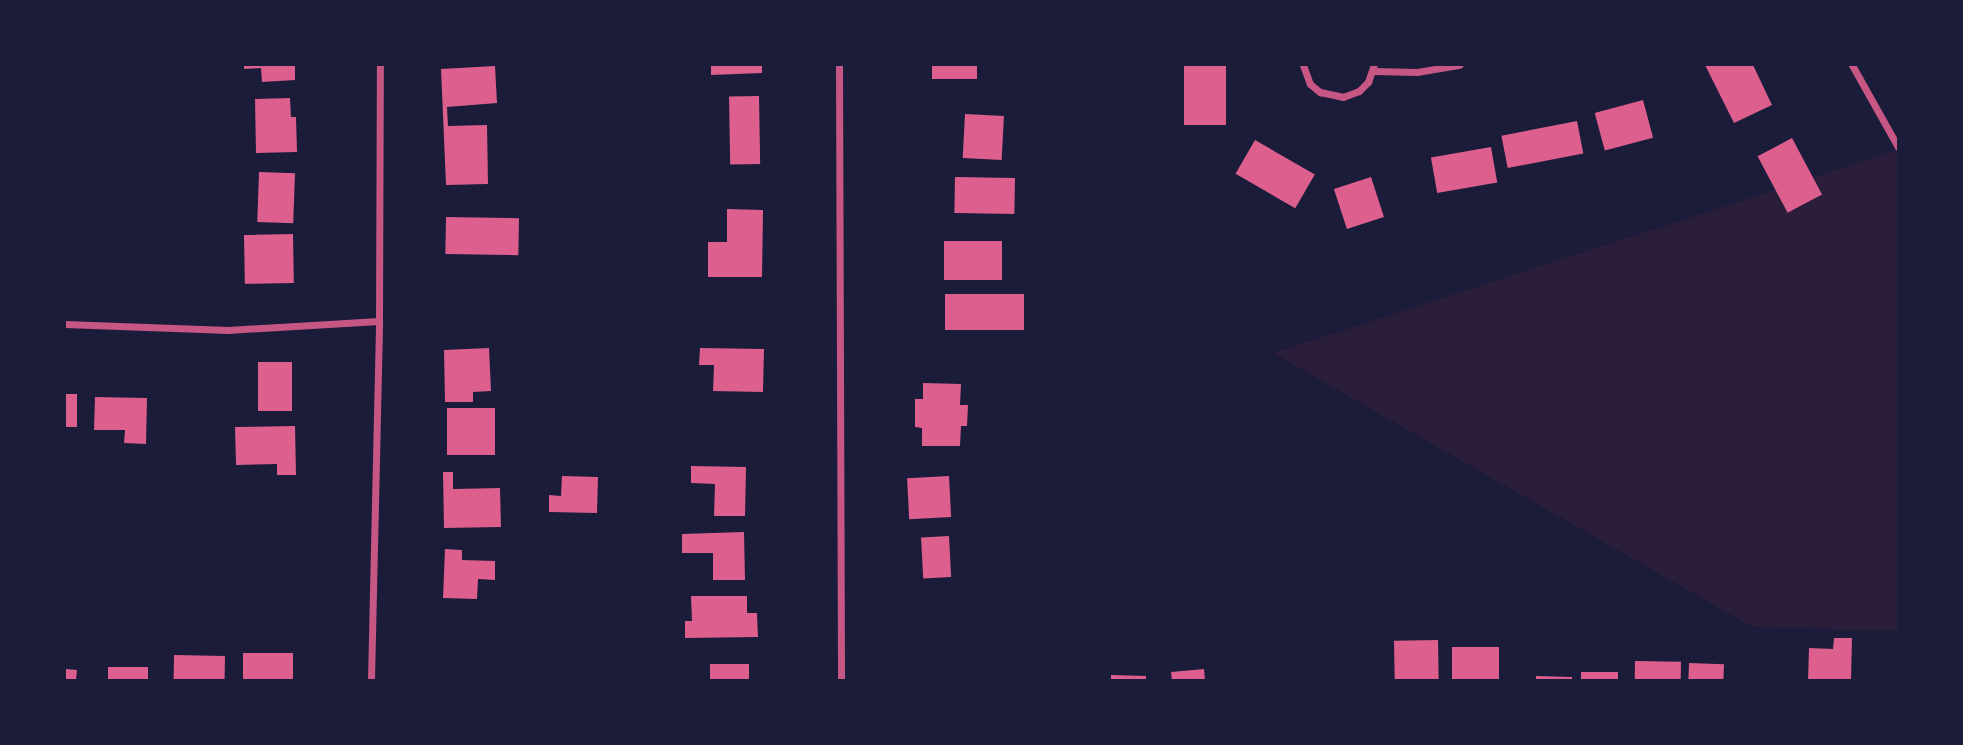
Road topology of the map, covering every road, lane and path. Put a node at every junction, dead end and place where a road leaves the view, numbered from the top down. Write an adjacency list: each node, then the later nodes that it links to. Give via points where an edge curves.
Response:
1 (380, 65): 8 (street)
2 (839, 65): 11 (street)
3 (1303, 65): 6 (street, via 1310,84 1331,97 1359,91)
4 (1459, 65): 6 (street, via 1417,72)
5 (1852, 65): 7 (street)
6 (1374, 68)
7 (1898, 147)
8 (379, 321): 9 (street, via 228,330); 10 (street)
9 (65, 324)
10 (371, 680)
11 (841, 680)

